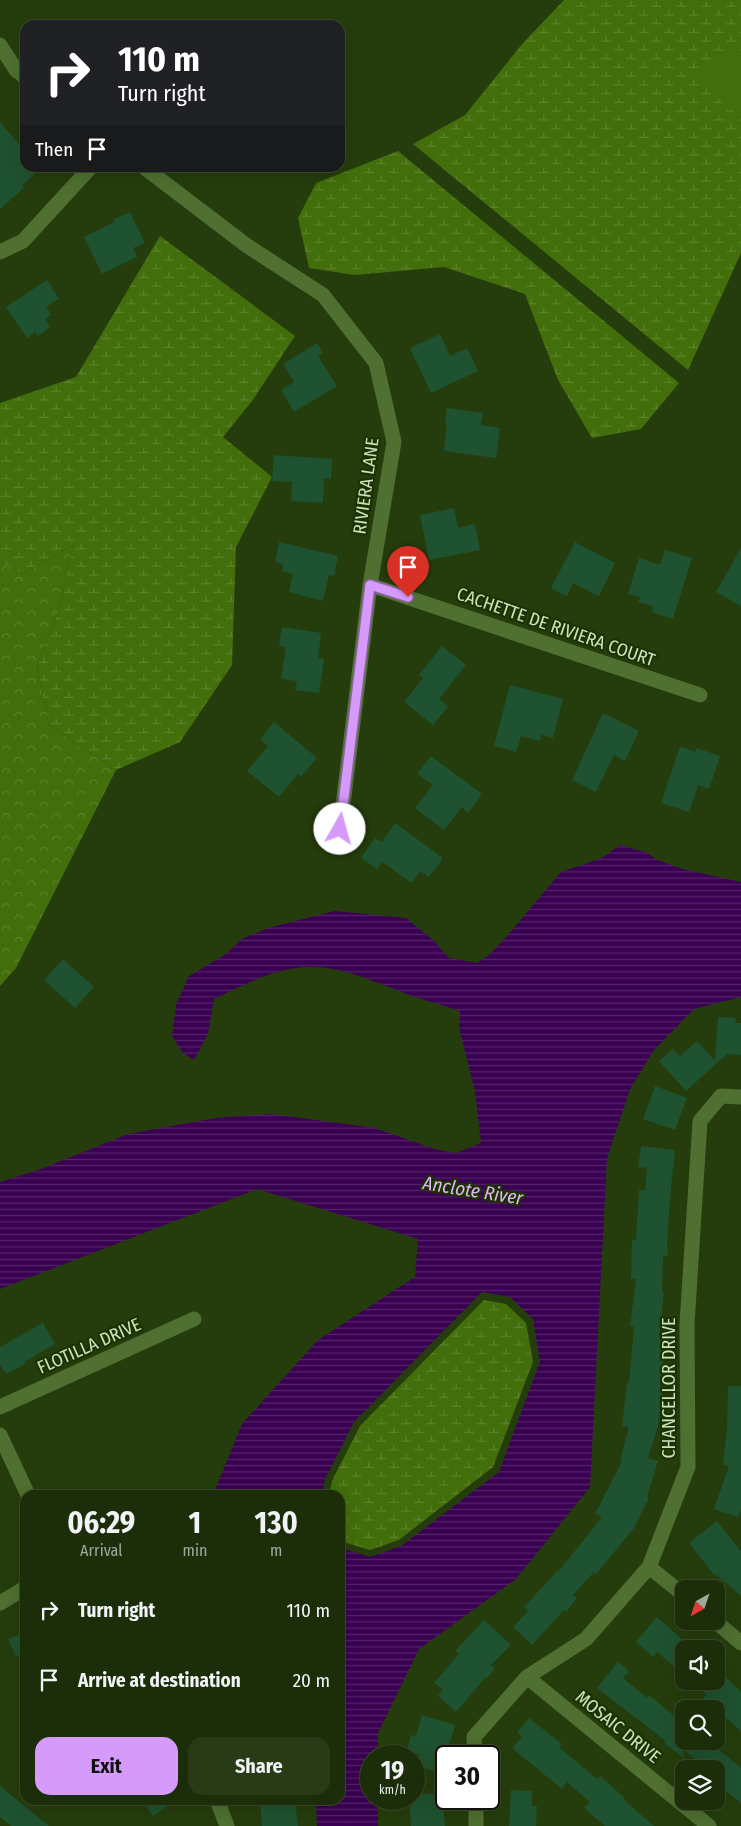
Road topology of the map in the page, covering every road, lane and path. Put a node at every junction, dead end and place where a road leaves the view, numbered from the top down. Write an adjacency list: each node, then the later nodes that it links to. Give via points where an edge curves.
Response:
1 (0, 45): 2 (street)
2 (20, 73)
3 (86, 172): 5 (street, via 23,241)
4 (150, 172): 6 (street, RIVIERA LANE, via 246,246 322,295 376,363 394,442)
5 (0, 252)
6 (370, 585): 7 (street, CACHETTE DE RIVIERA COURT); 8 (street, RIVIERA LANE)
7 (700, 695)
8 (340, 829)
9 (741, 1097): 14 (street, CHANCELLOR DRIVE, via 721,1096 700,1121 687,1324 688,1466)
10 (194, 1319): 11 (street, FLOTILLA DRIVE)
11 (0, 1407)
12 (0, 1435): 13 (street)
13 (26, 1490)
14 (649, 1567): 15 (street); 20 (street, CHANCELLOR DRIVE, via 586,1639)
15 (675, 1588)
16 (20, 1591): 17 (street)
17 (0, 1603)
18 (725, 1629): 19 (street)
19 (741, 1643)
20 (527, 1676): 21 (street, CHANCELLOR DRIVE, via 474,1738); 26 (street, MOSAIC DRIVE)
21 (474, 1745)
22 (219, 1805): 24 (street)
23 (476, 1810): 25 (street)
24 (227, 1826)
25 (476, 1826)
26 (709, 1826)

